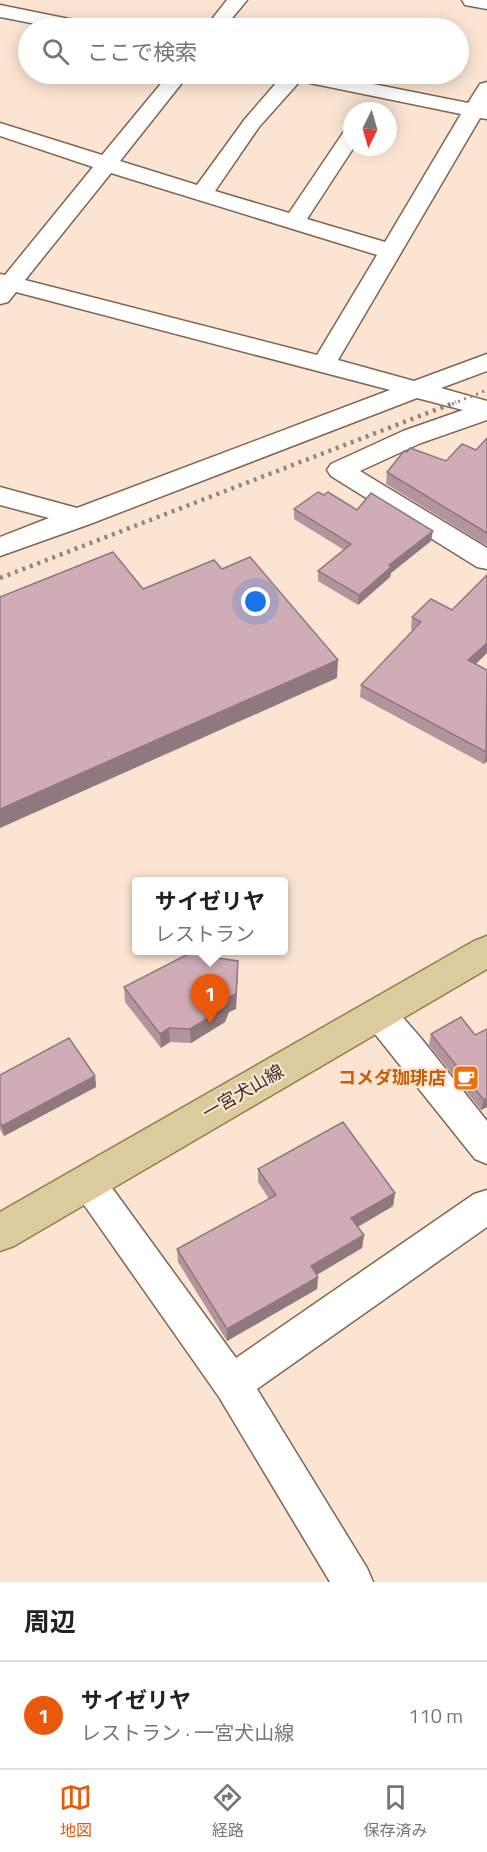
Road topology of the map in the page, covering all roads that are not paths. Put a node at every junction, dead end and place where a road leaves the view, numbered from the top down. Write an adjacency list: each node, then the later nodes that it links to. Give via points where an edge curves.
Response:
1 (237, 0): 6 (street)
2 (473, 0): 3 (street)
3 (487, 3)
4 (0, 11): 5 (street)
5 (35, 18)
6 (222, 18)
7 (171, 84): 16 (street)
8 (286, 84): 17 (street, via 252,123)
9 (346, 84): 11 (street)
10 (487, 88): 13 (street)
11 (381, 91): 12 (street); 13 (street)
12 (374, 102)
13 (480, 112): 19 (street)
14 (0, 129): 16 (street)
15 (343, 148): 18 (street)
16 (106, 164): 17 (street); 20 (street)
17 (202, 194): 18 (street)
18 (294, 222): 19 (street)
19 (389, 251): 22 (street)
20 (4, 287): 22 (street)
21 (487, 362): 23 (street)
22 (324, 364): 23 (street)
23 (416, 390): 24 (street); 26 (street)
24 (487, 410): 28 (street, via 412,437 340,470)
25 (0, 496): 26 (street)
26 (81, 518): 27 (street)
27 (0, 547)
28 (487, 560)
29 (487, 951): 30 (main road, 一宮犬山線)
30 (379, 1014): 31 (street); 32 (main road, 一宮犬山線)
31 (487, 1148)
32 (87, 1181): 34 (main road, 一宮犬山線); 35 (street)
33 (487, 1206): 35 (street)
34 (0, 1233)
35 (232, 1384): 36 (street)
36 (353, 1582)

